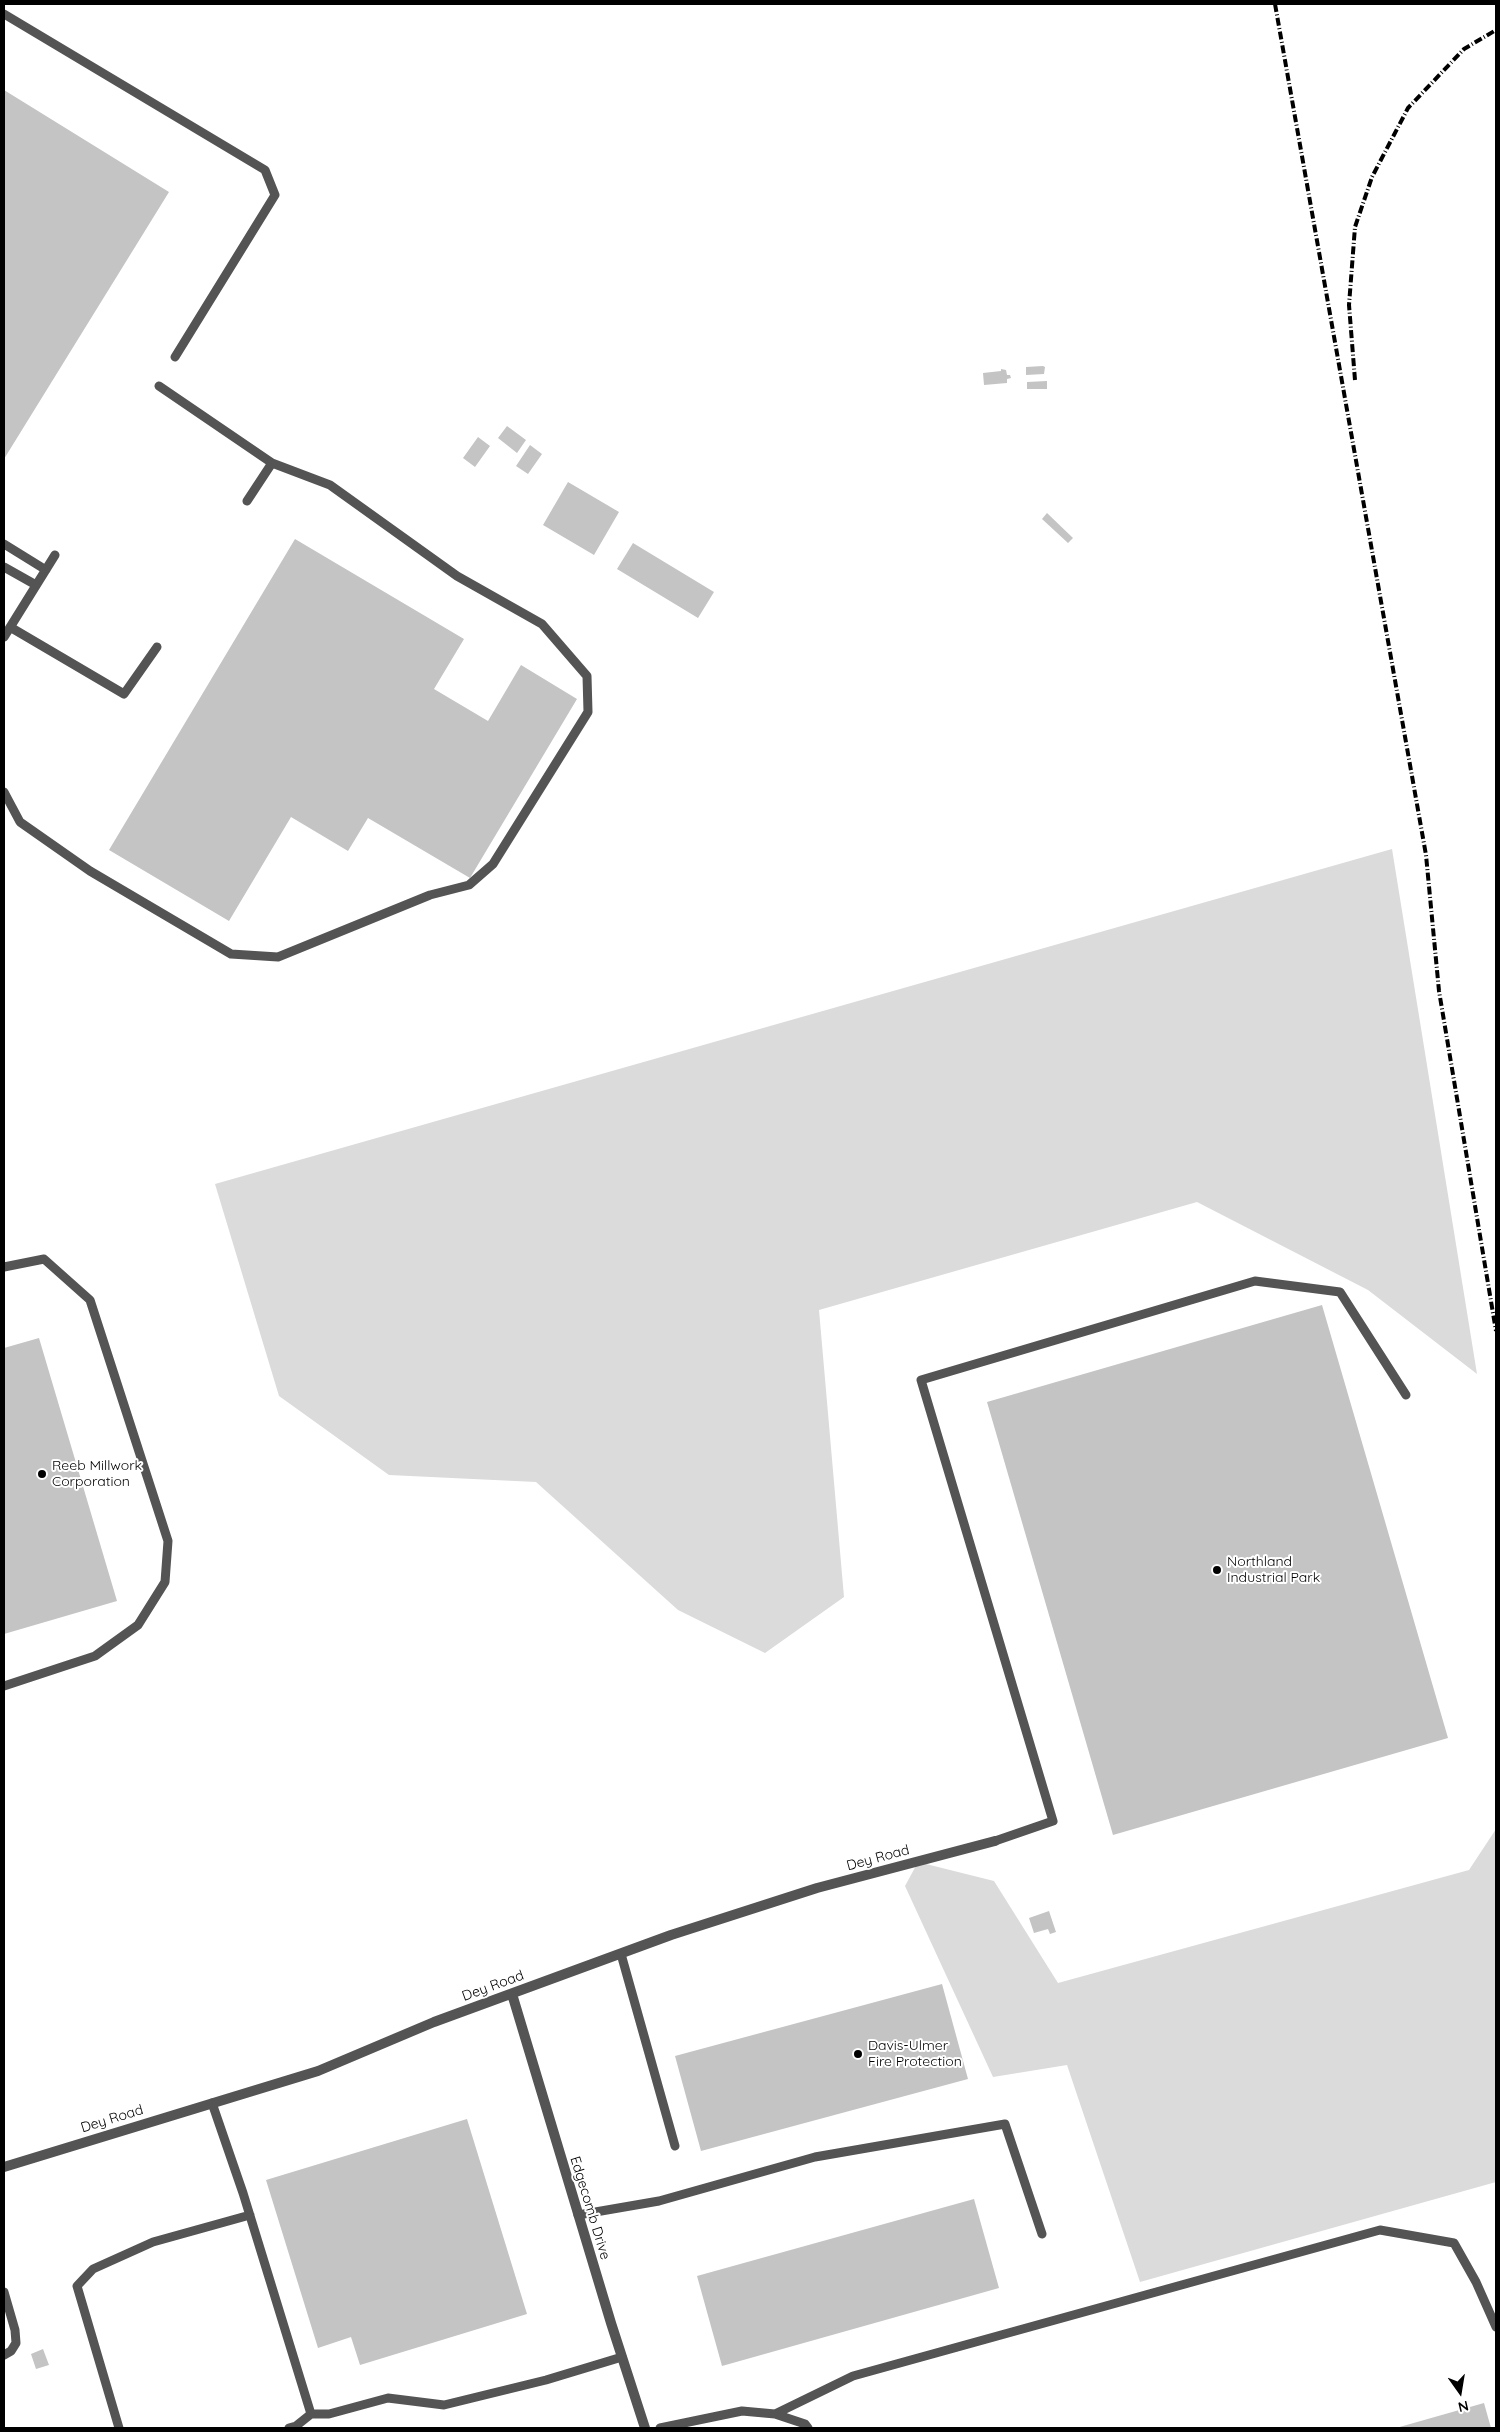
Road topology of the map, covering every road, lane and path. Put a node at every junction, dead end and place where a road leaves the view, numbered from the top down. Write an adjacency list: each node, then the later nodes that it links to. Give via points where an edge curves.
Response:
1 (4, 14): 2 (lane, via 265,170 275,195)
2 (175, 357)
3 (159, 386): 4 (lane)
4 (272, 463): 5 (lane); 14 (lane, via 330,485 458,576 542,624 587,676 588,712 493,864 469,885 430,895 278,957 231,954 90,871 20,822)
5 (247, 501)
6 (4, 544): 9 (lane)
7 (55, 555): 9 (lane)
8 (4, 567): 10 (lane)
9 (46, 570): 10 (lane)
10 (36, 585): 11 (lane)
11 (10, 627): 12 (lane); 13 (lane, via 124,694)
12 (4, 637)
13 (157, 647)
14 (4, 792)
15 (4, 1267): 17 (lane, via 44,1259 90,1300 168,1541 165,1582 138,1625 94,1656)
16 (1406, 1396): 18 (lane, via 1340,1292 1255,1281 921,1380 1053,1821)
17 (4, 1686)
18 (995, 1841): 19 (street, Dey Road, via 817,1888)
19 (621, 1954): 20 (street, Dey Road); 22 (lane)
20 (512, 1994): 21 (street, Dey Road, via 434,2022 318,2071); 25 (street, Edgecomb Drive)
21 (212, 2103): 23 (street, Dey Road); 24 (lane)
22 (675, 2146)
23 (4, 2167)
24 (250, 2215): 31 (lane); 33 (lane, via 153,2242 92,2269 77,2286)
25 (578, 2216): 26 (lane, via 659,2202 815,2158 1006,2124); 30 (street, Edgecomb Drive)
26 (1042, 2234)
27 (4, 2292): 29 (lane, via 16,2343)
28 (1496, 2327): 32 (lane, via 1454,2243 1380,2230 853,2376)
29 (4, 2355)
30 (622, 2357): 31 (lane, via 444,2405 388,2398 329,2414); 35 (street, Edgecomb Drive)
31 (311, 2414): 34 (lane)
32 (775, 2414): 36 (lane, via 742,2411); 37 (lane, via 806,2424)
33 (118, 2428)
34 (290, 2428)
35 (645, 2428)
36 (660, 2428)
37 (808, 2428)

